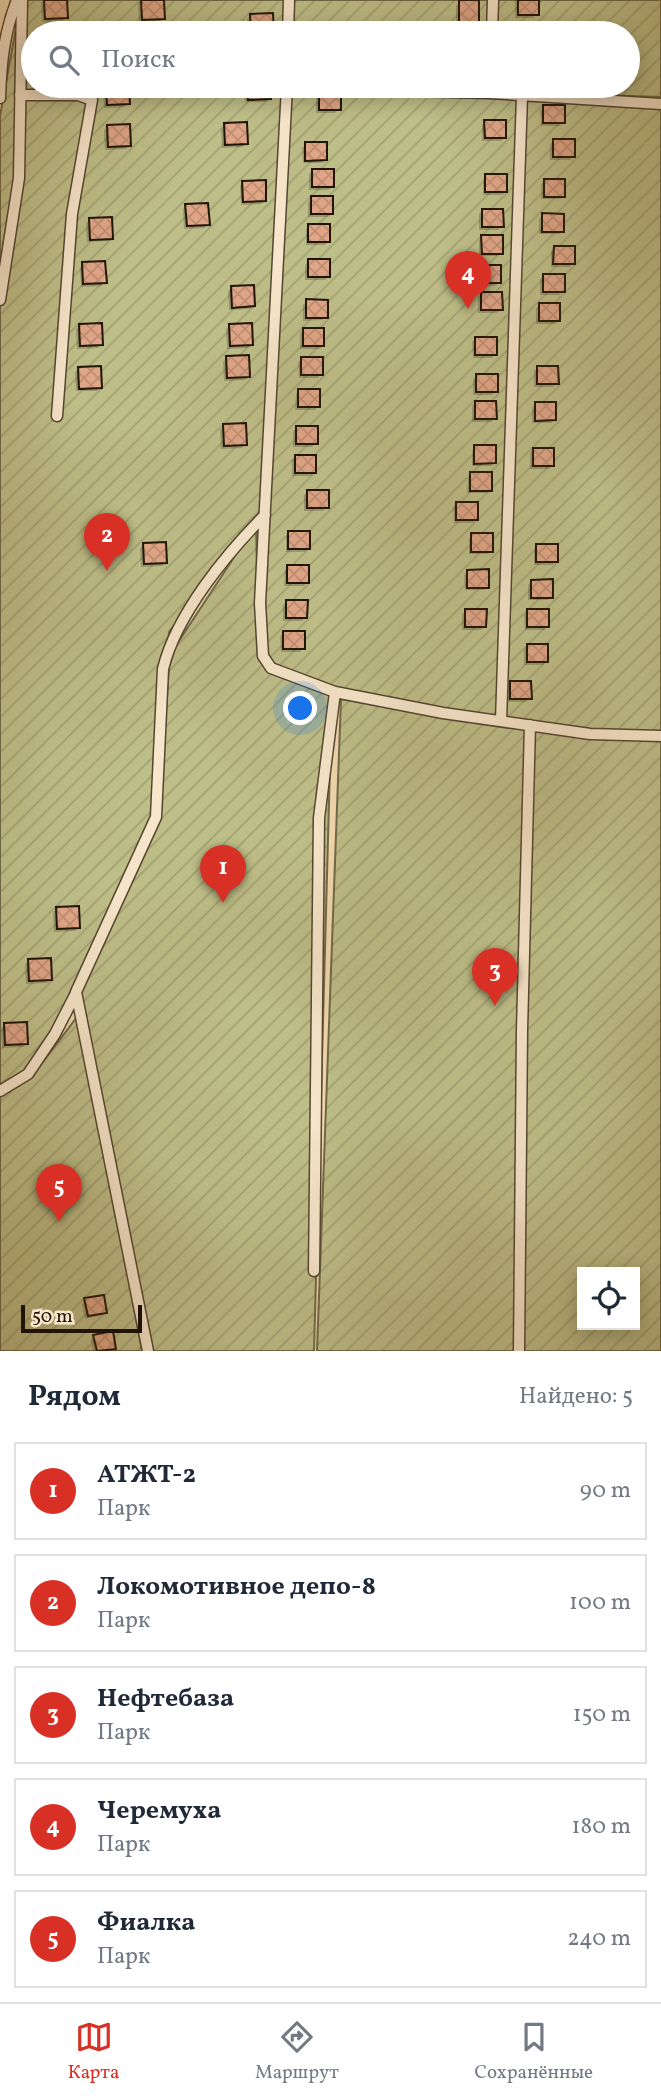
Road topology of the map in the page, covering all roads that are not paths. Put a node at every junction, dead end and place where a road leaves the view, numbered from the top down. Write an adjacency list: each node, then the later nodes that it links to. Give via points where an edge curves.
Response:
1 (17, 0): 10 (lane, via 6,32)
2 (22, 0): 5 (lane)
3 (289, 0): 6 (lane)
4 (493, 0): 7 (lane)
5 (22, 21)
6 (288, 21)
7 (492, 21)
8 (21, 48): 9 (lane)
9 (20, 95): 16 (lane, via 19,178)
10 (0, 98)
11 (86, 98): 17 (lane, via 92,100 72,214)
12 (285, 98): 18 (lane)
13 (522, 98): 20 (lane)
14 (557, 98): 15 (lane)
15 (661, 104)
16 (0, 300)
17 (57, 416)
18 (265, 515): 19 (lane, via 260,603 263,656 271,668); 23 (lane, via 207,582 167,650 156,817)
19 (335, 692): 20 (lane); 25 (lane, via 319,818)
20 (501, 721): 21 (lane)
21 (530, 725): 22 (lane, via 590,734); 27 (lane)
22 (661, 736)
23 (76, 992): 24 (lane, via 28,1074); 26 (lane)
24 (0, 1091)
25 (314, 1271)
26 (148, 1351)
27 (519, 1351)

